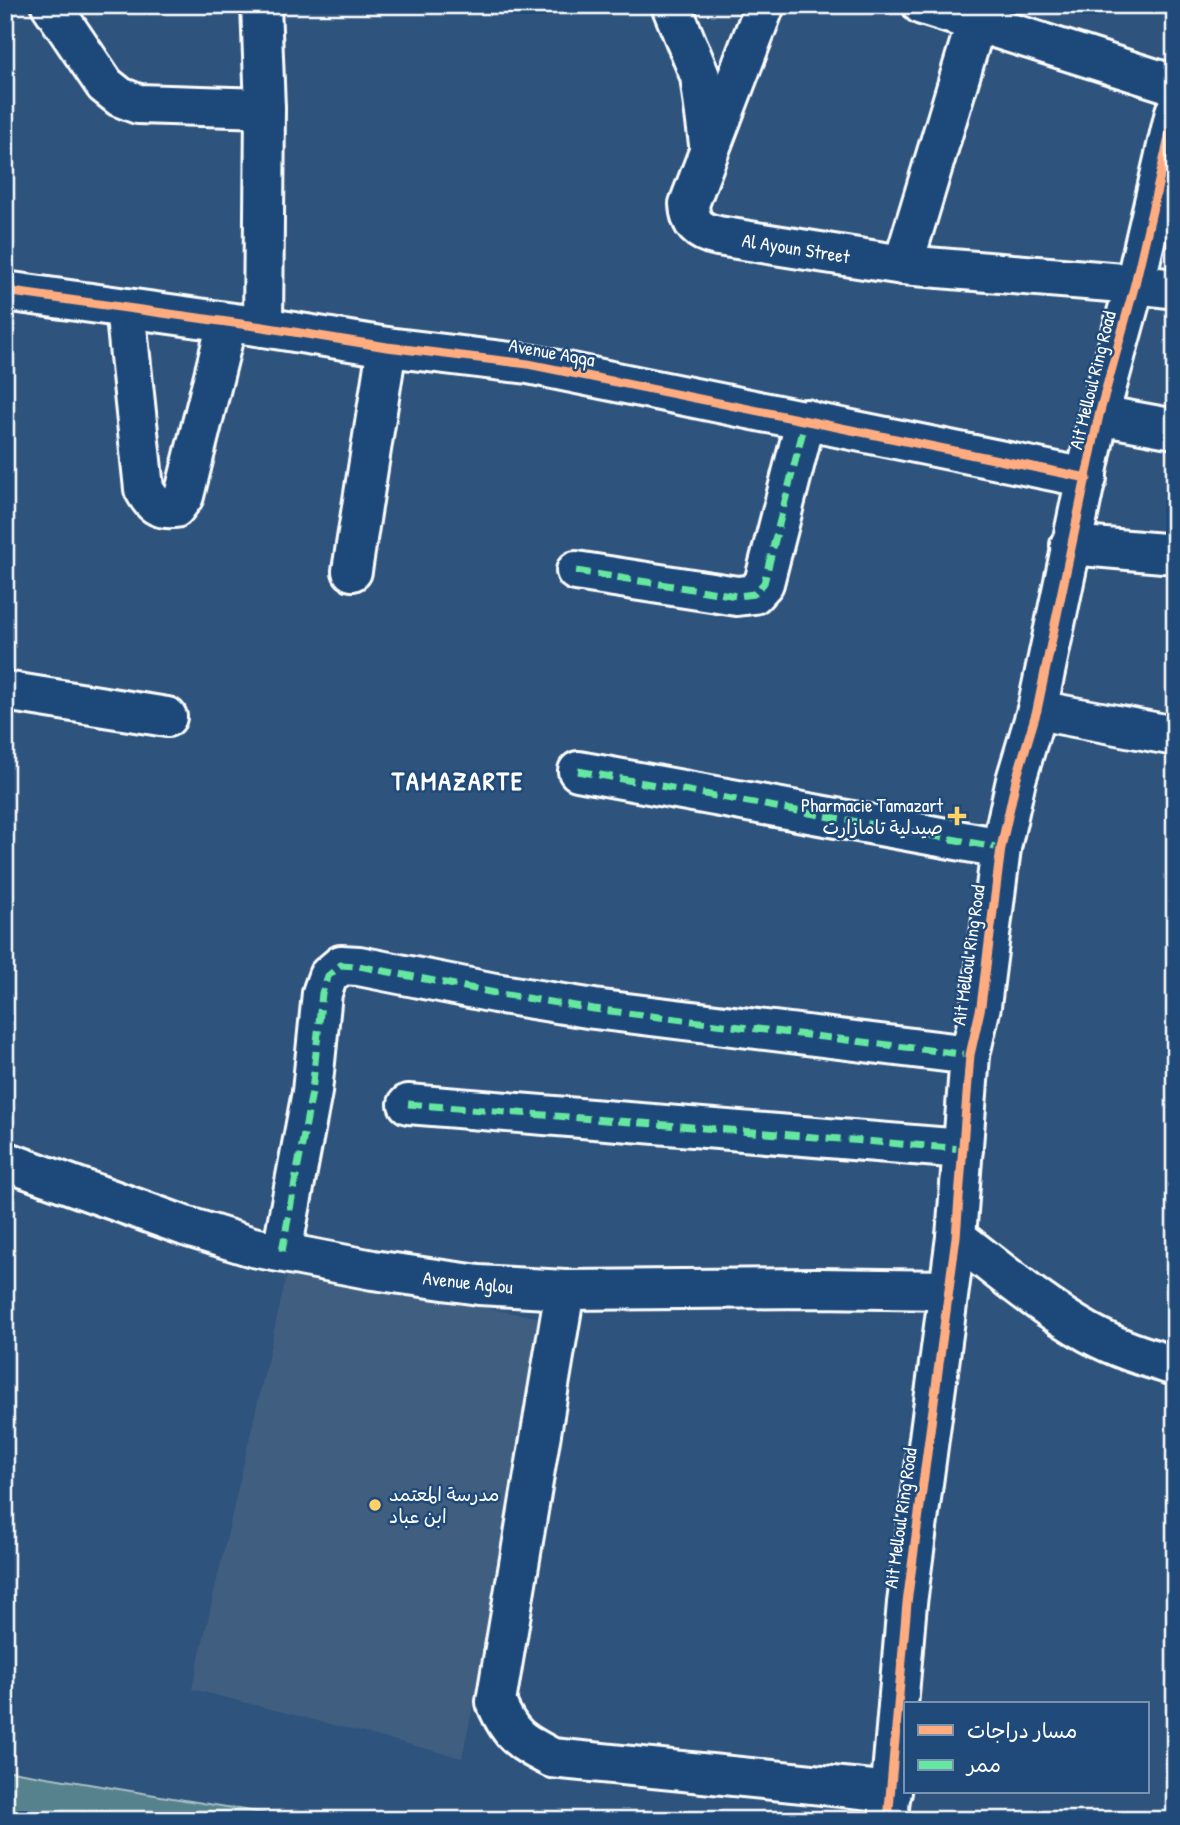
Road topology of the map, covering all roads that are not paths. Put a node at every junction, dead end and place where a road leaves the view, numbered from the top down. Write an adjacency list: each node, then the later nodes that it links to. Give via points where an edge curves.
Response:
1 (51, 5): 8 (street, via 105,85 120,97 138,104)
2 (261, 5): 8 (street)
3 (671, 5): 10 (street, via 700,76)
4 (765, 5): 10 (street, Al Ayoun Street)
5 (922, 5): 6 (street)
6 (976, 23): 7 (street); 11 (street)
7 (1175, 85)
8 (265, 108): 16 (street)
9 (1175, 112): 12 (street, Ait Melloul Ring Road)
10 (709, 147): 11 (street, Al Ayoun Street, via 689,204 695,226 705,233)
11 (903, 265): 12 (street, Al Ayoun Street)
12 (1135, 284): 13 (street, Al Ayoun Street); 18 (street, Ait Melloul Ring Road)
13 (1175, 289)
14 (5, 291): 15 (street, Avenue Aqqa)
15 (125, 308): 16 (street, Avenue Aqqa); 16 (street, via 144,489 152,504 164,509 176,508 184,496)
16 (245, 325): 17 (street, Avenue Aqqa)
17 (387, 347): 19 (street, Avenue Aqqa, via 528,364); 24 (street)
18 (1099, 415): 20 (street); 21 (street, Ait Melloul Ring Road)
19 (806, 419): 21 (street, Avenue Aqqa); 25 (street, via 764,583 754,594 737,596)
20 (1175, 429)
21 (1087, 478): 22 (street, Ait Melloul Ring Road)
22 (1070, 545): 23 (street); 27 (street, Ait Melloul Ring Road)
23 (1175, 554)
24 (352, 571)
25 (576, 571)
26 (5, 691): 28 (street)
27 (1037, 710): 29 (street); 31 (street, Ait Melloul Ring Road)
28 (167, 717)
29 (1175, 736)
30 (578, 771): 31 (street)
31 (1001, 848): 32 (street, Ait Melloul Ring Road, via 981,1006)
32 (970, 1055): 34 (street, Ait Melloul Ring Road); 37 (street, via 594,1009 341,965 327,976 322,993 312,1092)
33 (408, 1104): 34 (street)
34 (963, 1149): 36 (street, Ait Melloul Ring Road)
35 (5, 1161): 37 (street, Avenue Aglou, via 186,1226)
36 (956, 1237): 39 (street, Ait Melloul Ring Road); 40 (street, via 1090,1334)
37 (282, 1251): 38 (street, Avenue Aglou, via 439,1280)
38 (565, 1290): 39 (street, Avenue Aglou); 41 (street, via 496,1702 506,1725 525,1745 552,1758)
39 (948, 1290): 41 (street, Ait Melloul Ring Road, via 907,1603)
40 (1175, 1366)
41 (890, 1806)

